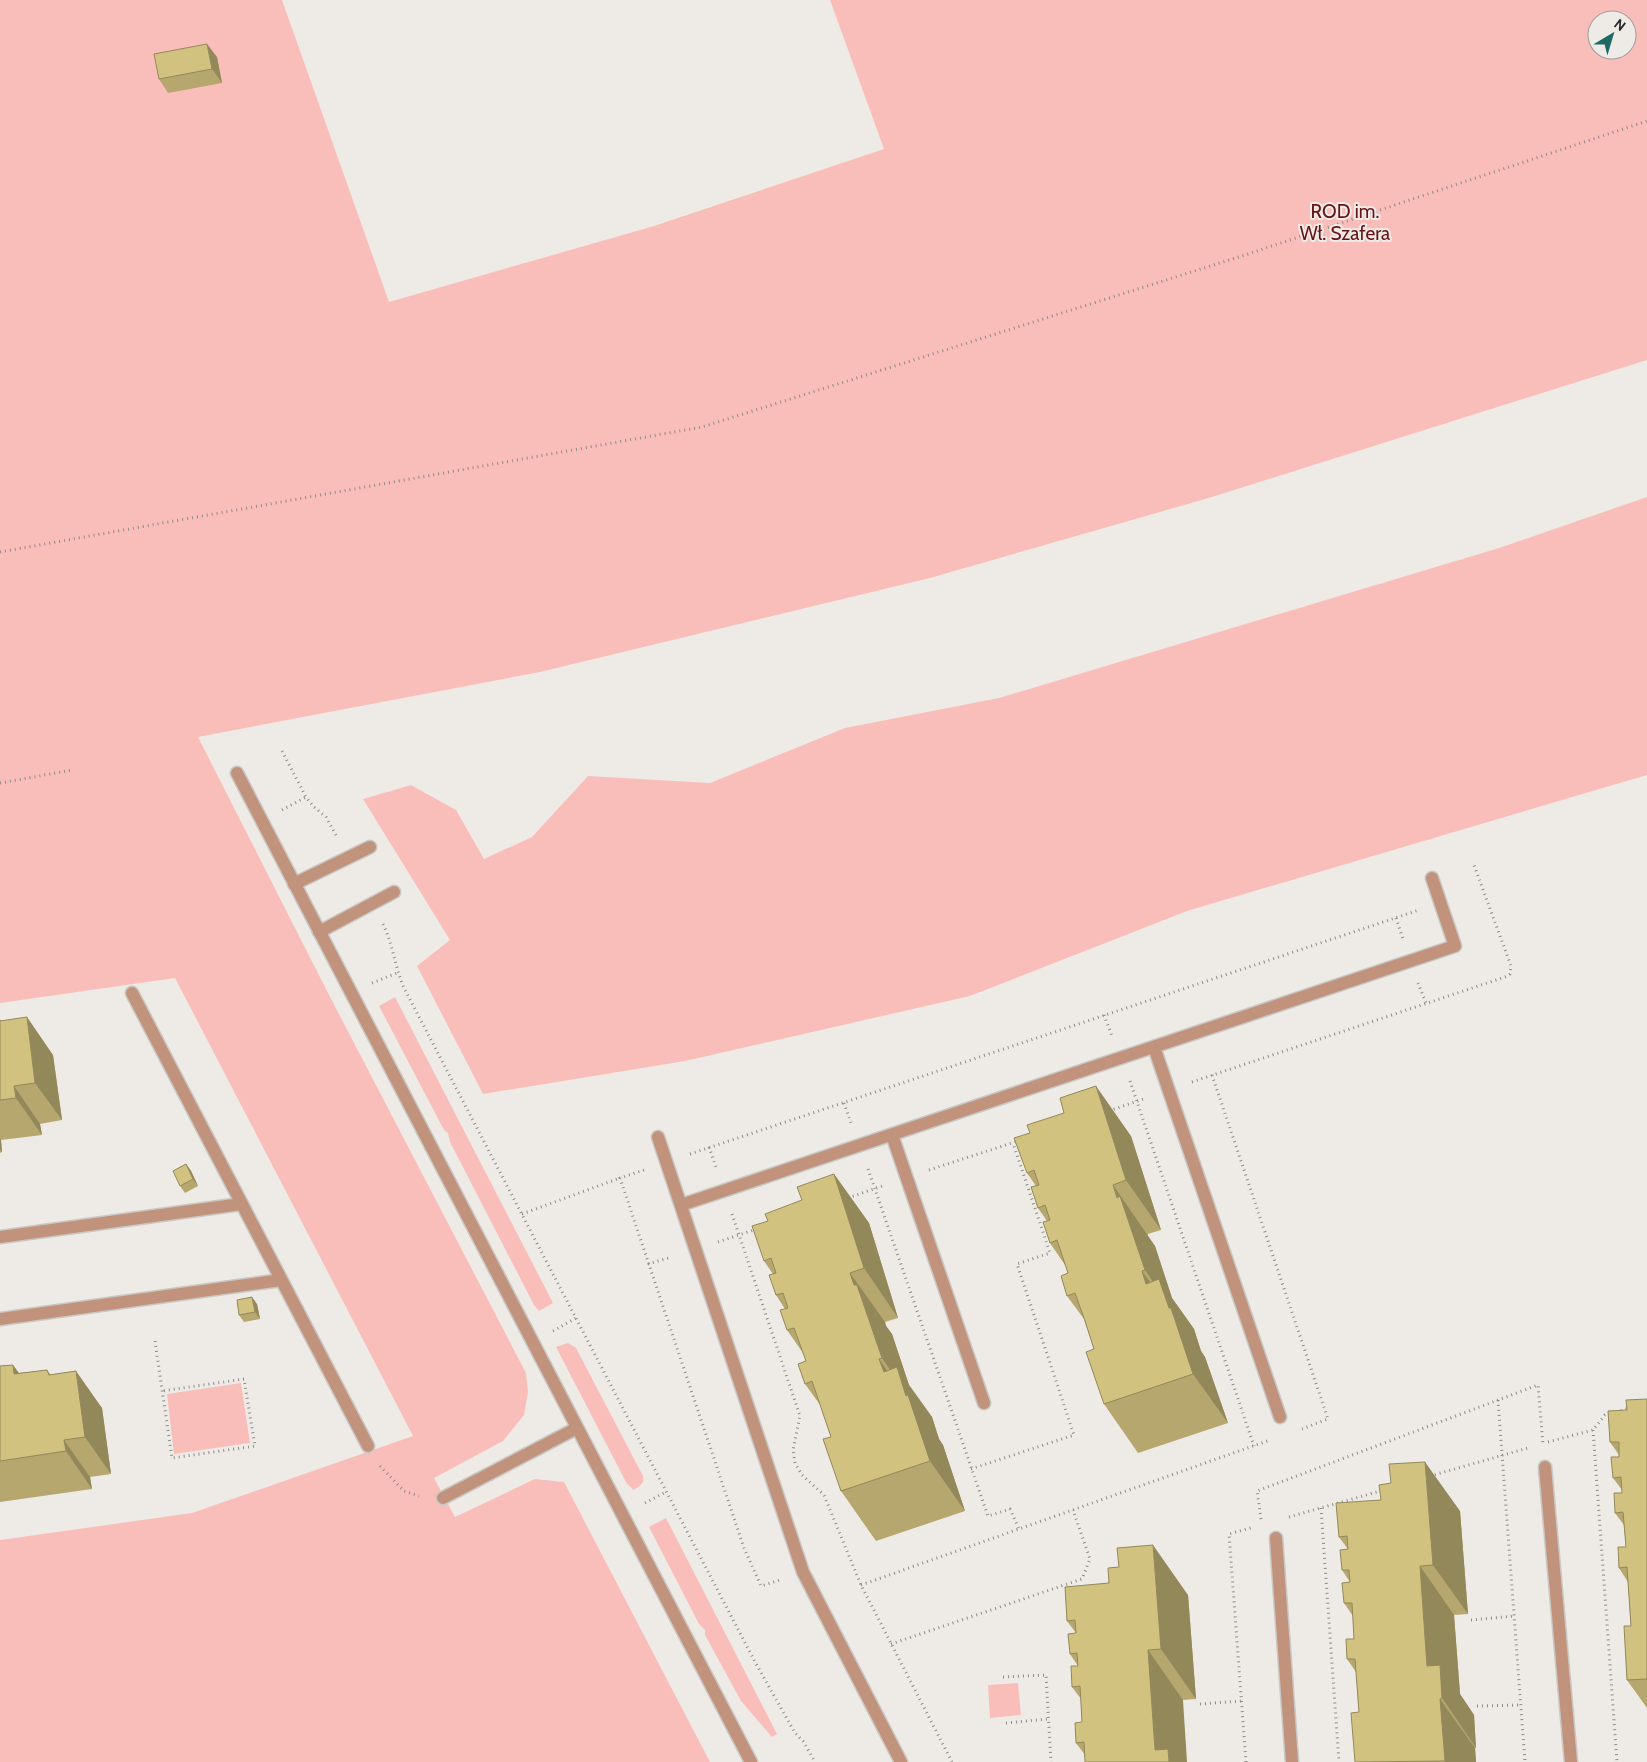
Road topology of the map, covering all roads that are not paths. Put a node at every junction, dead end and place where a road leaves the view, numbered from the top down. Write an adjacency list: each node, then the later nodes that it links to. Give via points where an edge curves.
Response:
1 (236, 773): 4 (street)
2 (370, 847): 4 (street)
3 (1432, 878): 8 (street, via 1455,946)
4 (294, 884): 6 (street)
5 (394, 892): 6 (street)
6 (319, 932): 18 (street)
7 (132, 993): 11 (street)
8 (1154, 1047): 9 (street); 17 (street)
9 (892, 1135): 12 (street); 16 (street)
10 (658, 1137): 12 (street)
11 (241, 1204): 13 (street); 14 (street)
12 (681, 1205): 24 (street, via 803,1572)
13 (0, 1237)
14 (281, 1280): 15 (street); 19 (street)
15 (0, 1319)
16 (984, 1403)
17 (1280, 1417)
18 (577, 1428): 21 (street); 23 (street)
19 (368, 1446)
20 (1545, 1467): 26 (street)
21 (443, 1498)
22 (1276, 1538): 25 (street)
23 (751, 1762)
24 (901, 1762)
25 (1292, 1762)
26 (1571, 1762)

